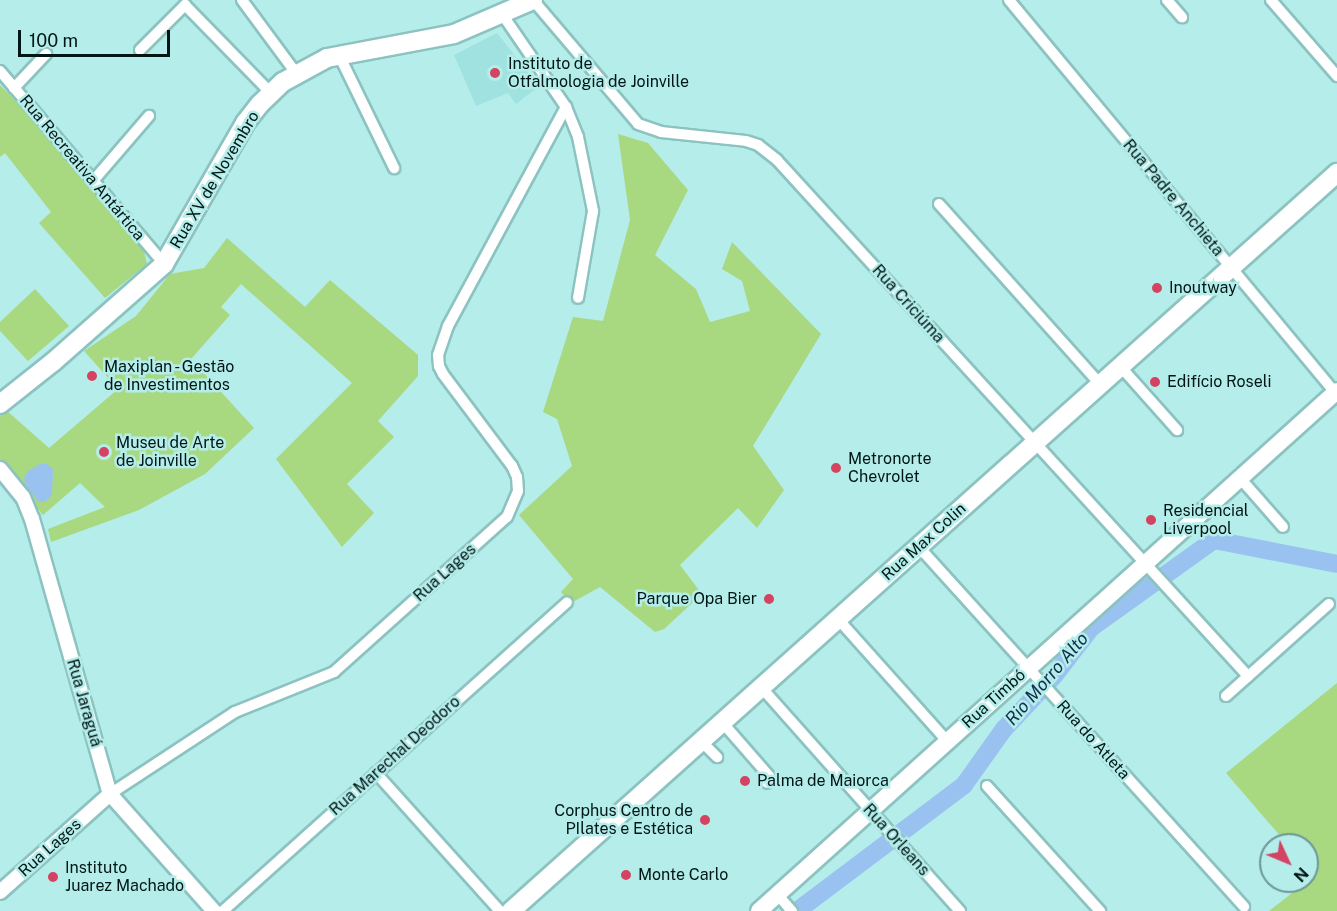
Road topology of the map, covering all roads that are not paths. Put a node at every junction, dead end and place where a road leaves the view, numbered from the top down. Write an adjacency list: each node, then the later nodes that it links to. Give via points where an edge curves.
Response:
1 (242, 0): 12 (street)
2 (533, 0): 6 (main road, Rua XV de Novembro); 30 (street, Rua Criciúma, via 638,124 661,132 747,141 768,152)
3 (1009, 0): 23 (street, Rua Padre Anchieta)
4 (1167, 0): 7 (street)
5 (1270, 0): 13 (street)
6 (502, 14): 10 (main road, Rua XV de Novembro, via 441,38); 16 (street)
7 (1182, 17)
8 (141, 50): 15 (street, via 185,5)
9 (46, 54): 14 (street)
10 (339, 56): 12 (main road, Rua XV de Novembro); 18 (street)
11 (0, 71): 14 (street, Rua Recreativa Antártica)
12 (296, 73): 15 (main road, Rua XV de Novembro)
13 (1337, 76)
14 (14, 88): 20 (street, Rua Recreativa Antártica)
15 (271, 93): 22 (main road, Rua XV de Novembro, via 237,136)
16 (566, 107): 24 (street, via 578,137 594,211); 50 (street, Rua Lages, via 448,326 438,355 443,374 517,477 518,491 507,517 334,672 235,712)
17 (149, 116): 20 (street)
18 (394, 168)
19 (1337, 173): 23 (main road, Rua Max Colin)
20 (93, 181): 22 (street, Rua Recreativa Antártica)
21 (939, 204): 26 (street)
22 (164, 264): 28 (main road, Rua XV de Novembro)
23 (1231, 268): 25 (main road, Rua Max Colin); 27 (street, Rua Padre Anchieta)
24 (578, 298)
25 (1120, 366): 26 (main road, Rua Max Colin); 29 (street)
26 (1100, 384): 30 (main road, Rua Max Colin)
27 (1336, 393): 32 (main road, Rua Timbó)
28 (0, 404)
29 (1176, 430)
30 (1035, 443): 34 (main road, Rua Max Colin); 35 (street, Rua Criciúma)
31 (0, 469): 50 (street, Rua Jaraguá, via 30,513)
32 (1240, 478): 33 (street); 35 (main road, Rua Timbó)
33 (1283, 527)
34 (919, 547): 38 (main road, Rua Max Colin); 39 (street, Rua do Atleta)
35 (1148, 568): 39 (main road, Rua Timbó); 40 (street, Rua Criciúma)
36 (567, 602): 47 (street, Rua Marechal Deodoro)
37 (1329, 604): 40 (street)
38 (838, 619): 41 (main road, Rua Max Colin); 45 (street)
39 (1031, 671): 45 (main road, Rua Timbó); 54 (street, Rua do Atleta)
40 (1248, 676): 42 (street)
41 (761, 687): 43 (main road, Rua Max Colin); 51 (street, Rua Orleans)
42 (1226, 696)
43 (723, 722): 44 (main road, Rua Max Colin); 48 (street, via 770,776)
44 (701, 741): 46 (street); 58 (main road, Rua Max Colin)
45 (947, 741): 51 (main road, Rua Timbó)
46 (717, 757)
47 (376, 773): 56 (street, Rua Marechal Deodoro); 57 (street)
48 (767, 783)
49 (987, 786): 61 (street)
50 (110, 794): 52 (street, Rua Lages); 55 (street, Rua Jaraguá)
51 (871, 811): 53 (main road, Rua Timbó); 60 (street, Rua Orleans)
52 (0, 892)
53 (785, 903): 59 (main road, Rua Timbó)
54 (1244, 907)
55 (214, 911)
56 (223, 911)
57 (500, 911)
58 (511, 911)
59 (759, 911)
60 (960, 911)
61 (1100, 911)

